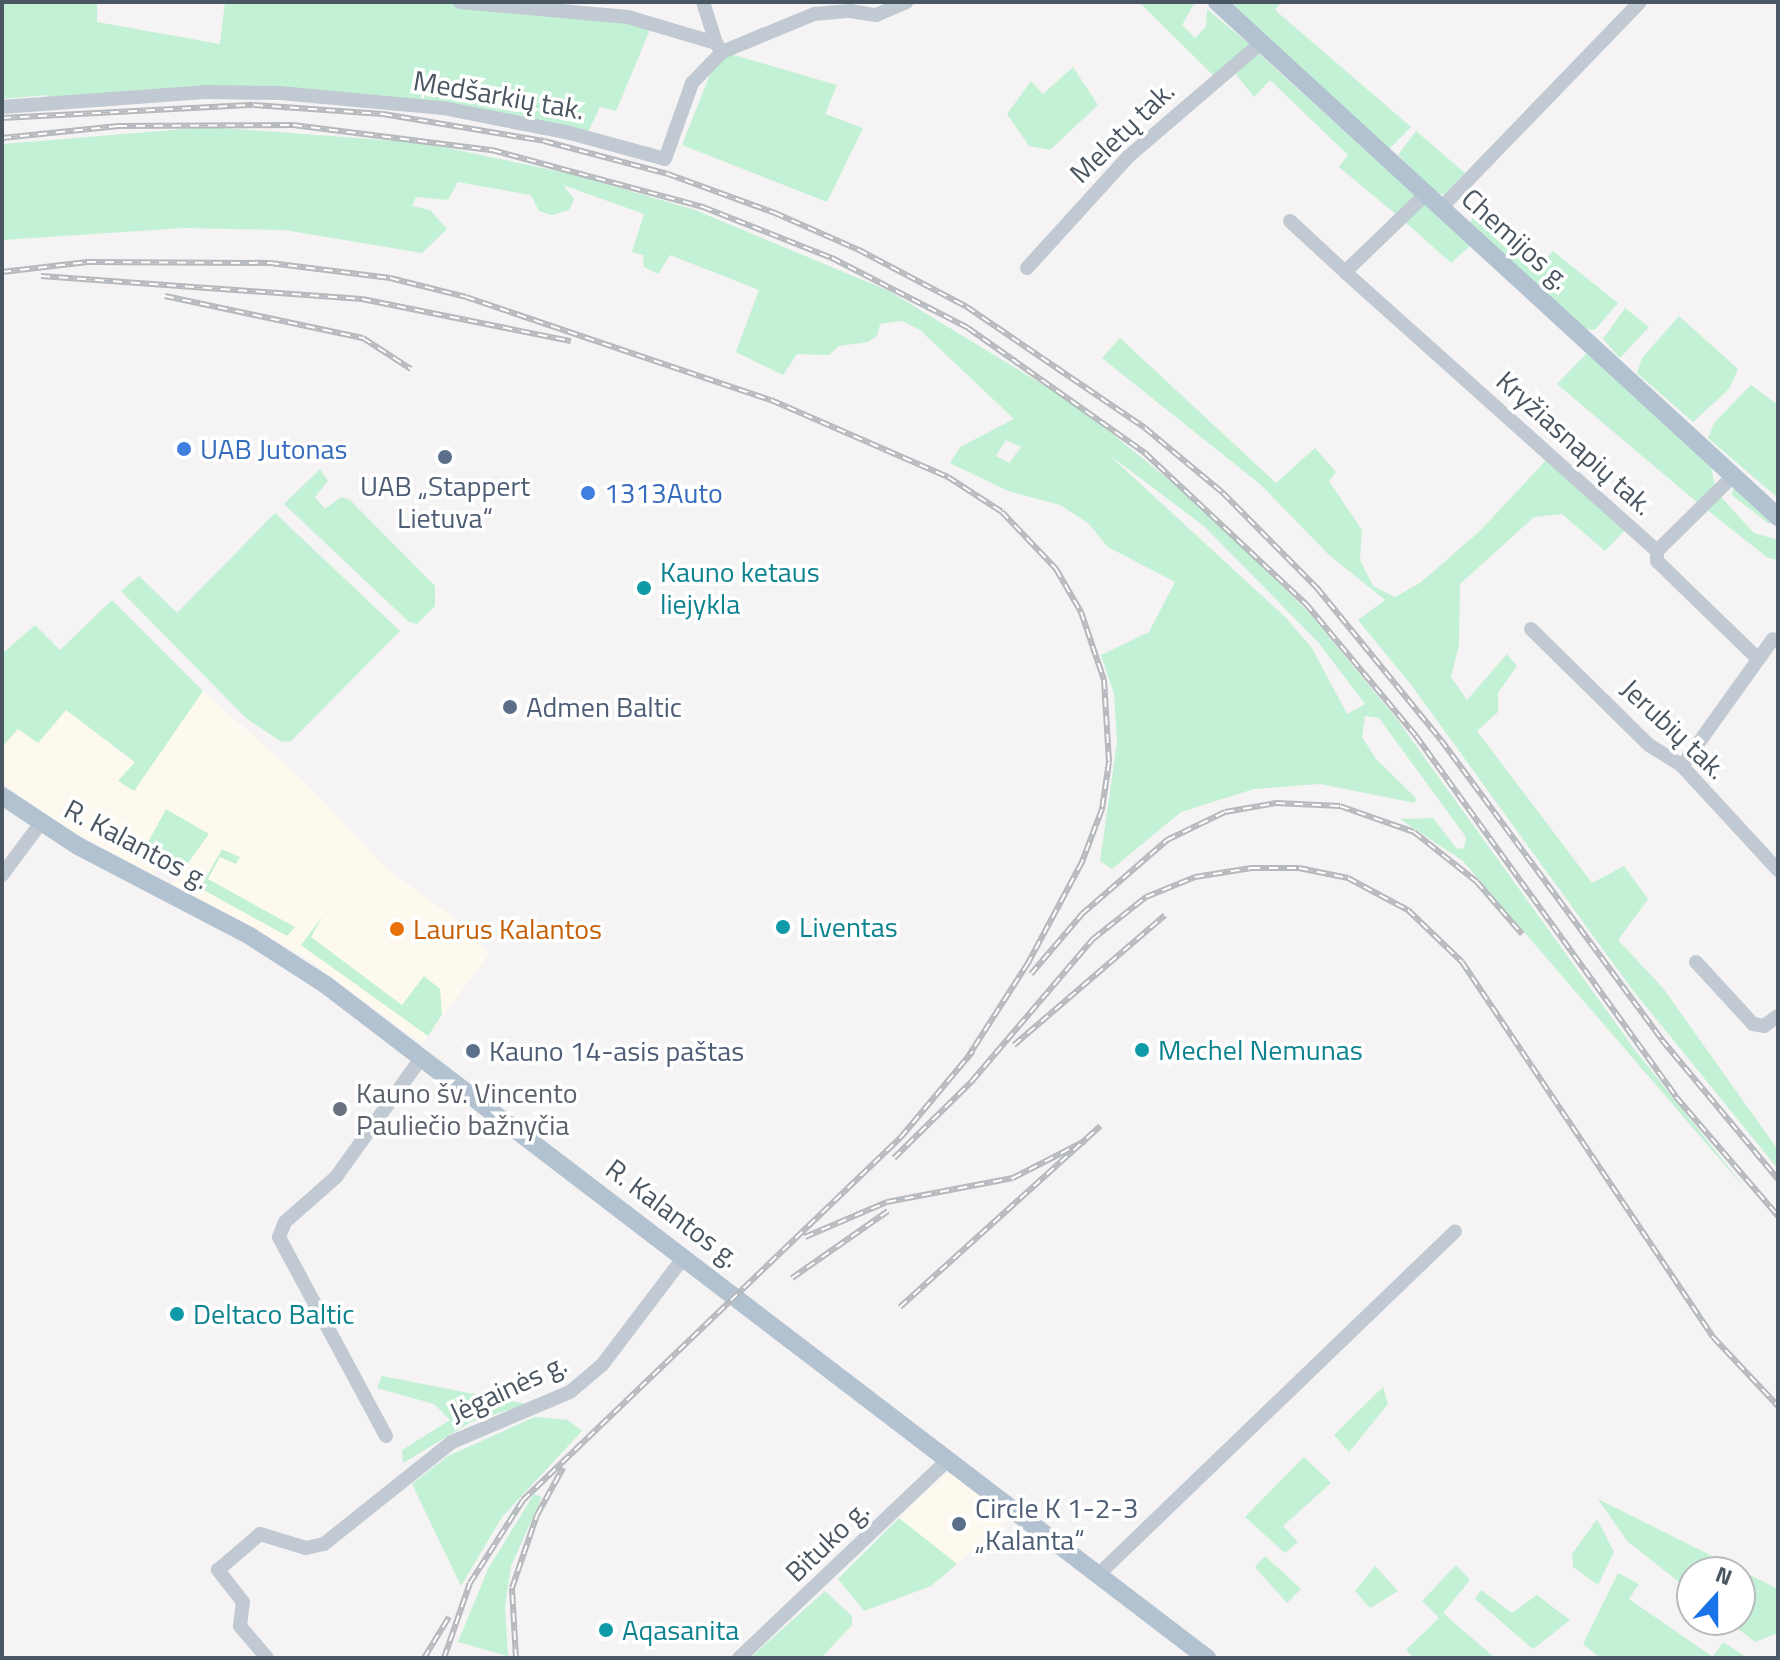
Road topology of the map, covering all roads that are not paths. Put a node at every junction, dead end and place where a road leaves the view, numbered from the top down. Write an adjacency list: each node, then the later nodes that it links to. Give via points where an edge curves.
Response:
1 (460, 2): 8 (street, via 628,17)
2 (703, 2): 8 (street)
3 (906, 2): 6 (street, Medšarkių tak., via 876,15)
4 (1217, 2): 7 (main road, Chemijos g.)
5 (1640, 2): 11 (street)
6 (848, 6): 8 (street, Medšarkių tak.)
7 (1261, 43): 10 (main road, Chemijos g.); 13 (street, Meletų tak., via 1129,156)
8 (719, 47): 9 (street, Medšarkių tak., via 692,83 665,159 570,133 443,108 293,94 204,92)
9 (2, 107)
10 (1426, 194): 11 (main road, Chemijos g.); 14 (street)
11 (1441, 208): 15 (main road, Chemijos g.)
12 (1290, 221): 14 (street, Kryžiasnapių tak.)
13 (1027, 268)
14 (1345, 272): 17 (street, Kryžiasnapių tak.)
15 (1733, 476): 16 (main road, Chemijos g.); 17 (street)
16 (1778, 517)
17 (1657, 551): 20 (street, Kryžiasnapių tak., via 1657,561)
18 (1531, 629): 21 (street, Jerubių tak., via 1649,745)
19 (1773, 639): 20 (street)
20 (1758, 659): 21 (street)
21 (1682, 766): 24 (street, Jerubių tak.)
22 (2, 796): 23 (main road, R. Kalantos g.)
23 (40, 824): 25 (street); 28 (main road, R. Kalantos g., via 280,954)
24 (1778, 870)
25 (2, 875)
26 (1696, 962): 27 (street, via 1753,1024 1764,1026)
27 (1778, 1016)
28 (422, 1057): 30 (main road, R. Kalantos g.); 31 (street, via 336,1177 285,1222 279,1237)
29 (1455, 1232): 33 (street)
30 (684, 1257): 32 (main road, R. Kalantos g.); 34 (street, Jėgainės g., via 588,1378 544,1406 452,1442 324,1544 306,1548 260,1534 218,1570 243,1602 240,1626)
31 (386, 1436)
32 (949, 1459): 33 (main road, R. Kalantos g.); 35 (street, Bituko g.)
33 (1099, 1574): 36 (main road, R. Kalantos g.)
34 (267, 1658)
35 (739, 1658)
36 (1207, 1658)

